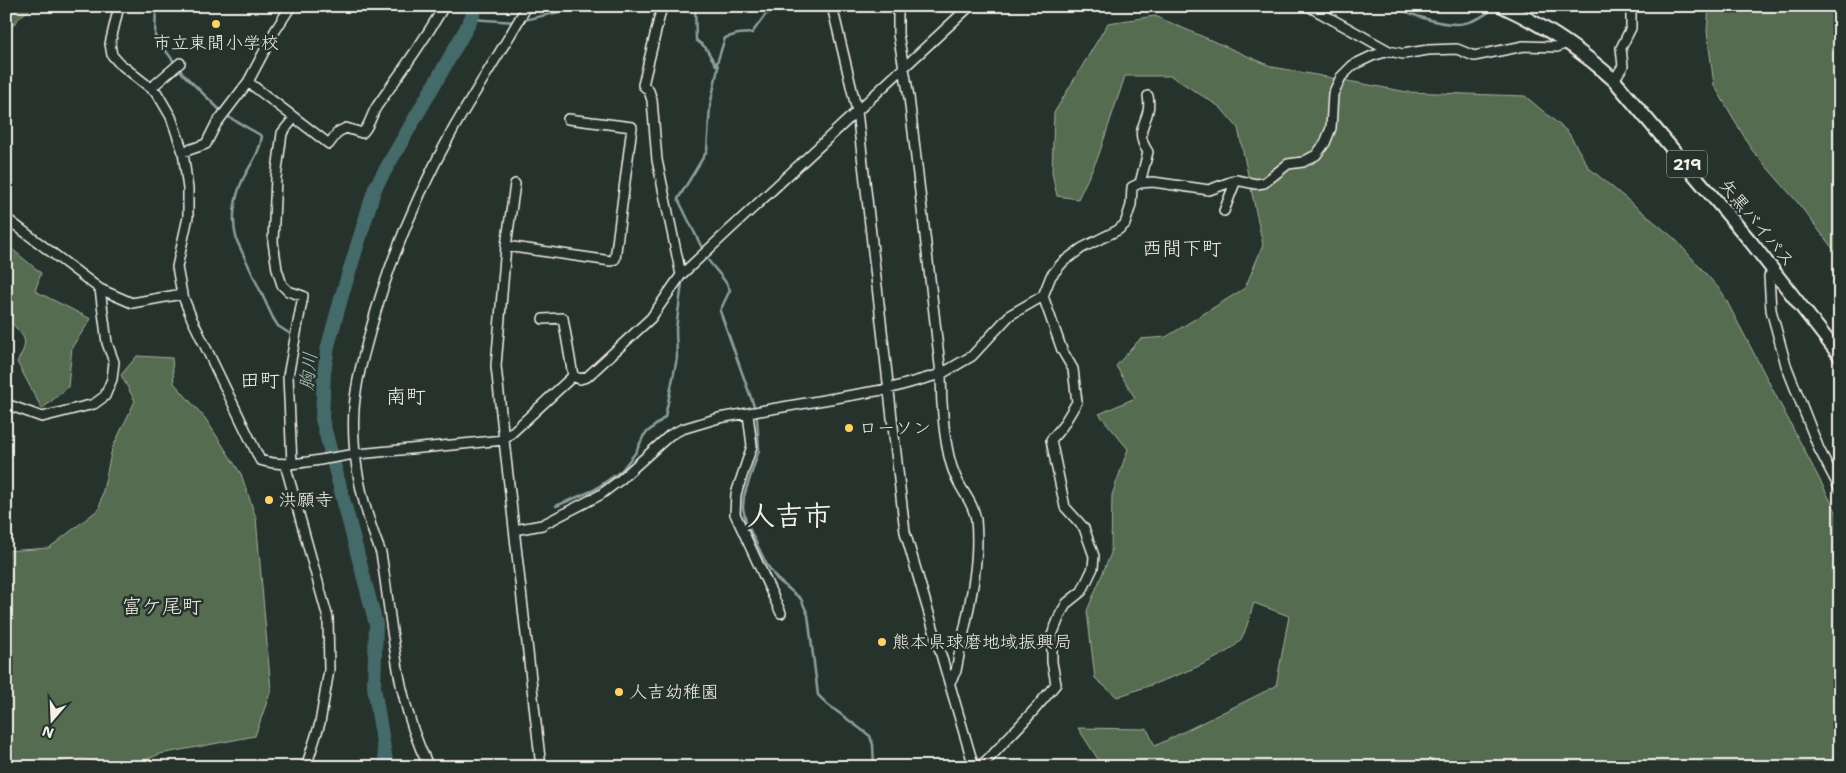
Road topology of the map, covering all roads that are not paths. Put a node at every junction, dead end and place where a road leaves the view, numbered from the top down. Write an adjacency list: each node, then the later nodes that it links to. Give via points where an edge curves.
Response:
1 (118, 6): 18 (street, via 110,44 112,54)
2 (291, 6): 17 (street)
3 (444, 6): 21 (street, via 424,42 376,107 362,133 346,128 338,132 330,144)
4 (527, 6): 43 (street, via 453,129 391,262 374,312 356,389)
5 (662, 6): 30 (street, via 643,85 652,100 657,160)
6 (832, 6): 20 (street)
7 (898, 6): 15 (street)
8 (970, 6): 15 (street)
9 (1308, 6): 13 (street)
10 (1502, 6): 12 (highway, 矢黒バイパス / 219)
11 (1631, 6): 16 (street, via 1632,28 1621,48 1623,66)
12 (1567, 43): 13 (street, via 1558,47 1524,46 1474,56 1457,50 1403,54); 16 (highway, 矢黒バイパス / 219)
13 (1389, 51): 24 (street, via 1353,65 1341,77 1333,94 1331,128 1316,155 1303,162 1288,164 1264,183)
14 (180, 63): 18 (street)
15 (902, 68): 20 (street); 37 (street, via 909,97)
16 (1614, 80): 36 (highway, 矢黒バイパス / 219, via 1751,242)
17 (248, 82): 21 (street); 23 (street, via 216,124 206,144)
18 (151, 88): 23 (street, via 171,117)
19 (1148, 96): 25 (street, via 1150,109 1140,140 1148,152)
20 (857, 111): 30 (street); 39 (street)
21 (294, 118): 44 (street, via 282,132 273,231 274,256 282,285 288,291 303,296 288,376)
22 (568, 119): 29 (street, via 632,127 615,259)
23 (183, 152): 33 (street, via 188,217 178,267)
24 (1236, 180): 25 (street, via 1209,190); 27 (street)
25 (1140, 183): 34 (street, via 1132,188 1125,224 1062,262 1050,276)
26 (515, 184): 29 (street)
27 (1224, 211)
28 (6, 218): 32 (street)
29 (506, 246): 42 (street, via 496,366)
30 (681, 275): 38 (street, via 650,318 610,356 587,377)
31 (1769, 276): 45 (street, via 1772,317 1786,365 1819,449)
32 (100, 289): 33 (street, via 132,303); 40 (street, via 106,343 114,362 112,379 104,396 94,404 42,417)
33 (182, 294): 44 (street, via 253,449 260,460)
34 (1043, 296): 37 (street, via 1010,315 972,356); 53 (street, via 1062,350 1073,369 1077,402 1051,440 1051,449 1065,507 1084,528 1094,556 1093,568 1082,591 1061,613 1052,635 1056,684 1025,723 991,759)
35 (543, 319): 38 (street, via 563,318)
36 (1840, 356)
37 (941, 374): 39 (street); 48 (street, via 942,413 951,462 976,520 975,579 956,671)
38 (573, 376): 42 (street)
39 (888, 390): 41 (street); 48 (street, via 905,532)
40 (7, 403)
41 (748, 414): 46 (street, via 719,418 682,429 670,435 600,495 542,525); 47 (street, via 752,446 736,494 735,514)
42 (504, 440): 43 (street); 46 (street)
43 (353, 455): 44 (street); 50 (street, via 380,553 406,710)
44 (288, 464): 49 (street, via 328,618 329,670 320,723)
45 (1840, 489)
46 (514, 530): 51 (street)
47 (781, 613)
48 (950, 682): 52 (street)
49 (306, 767)
50 (429, 767)
51 (541, 767)
52 (974, 767)
53 (978, 767)

